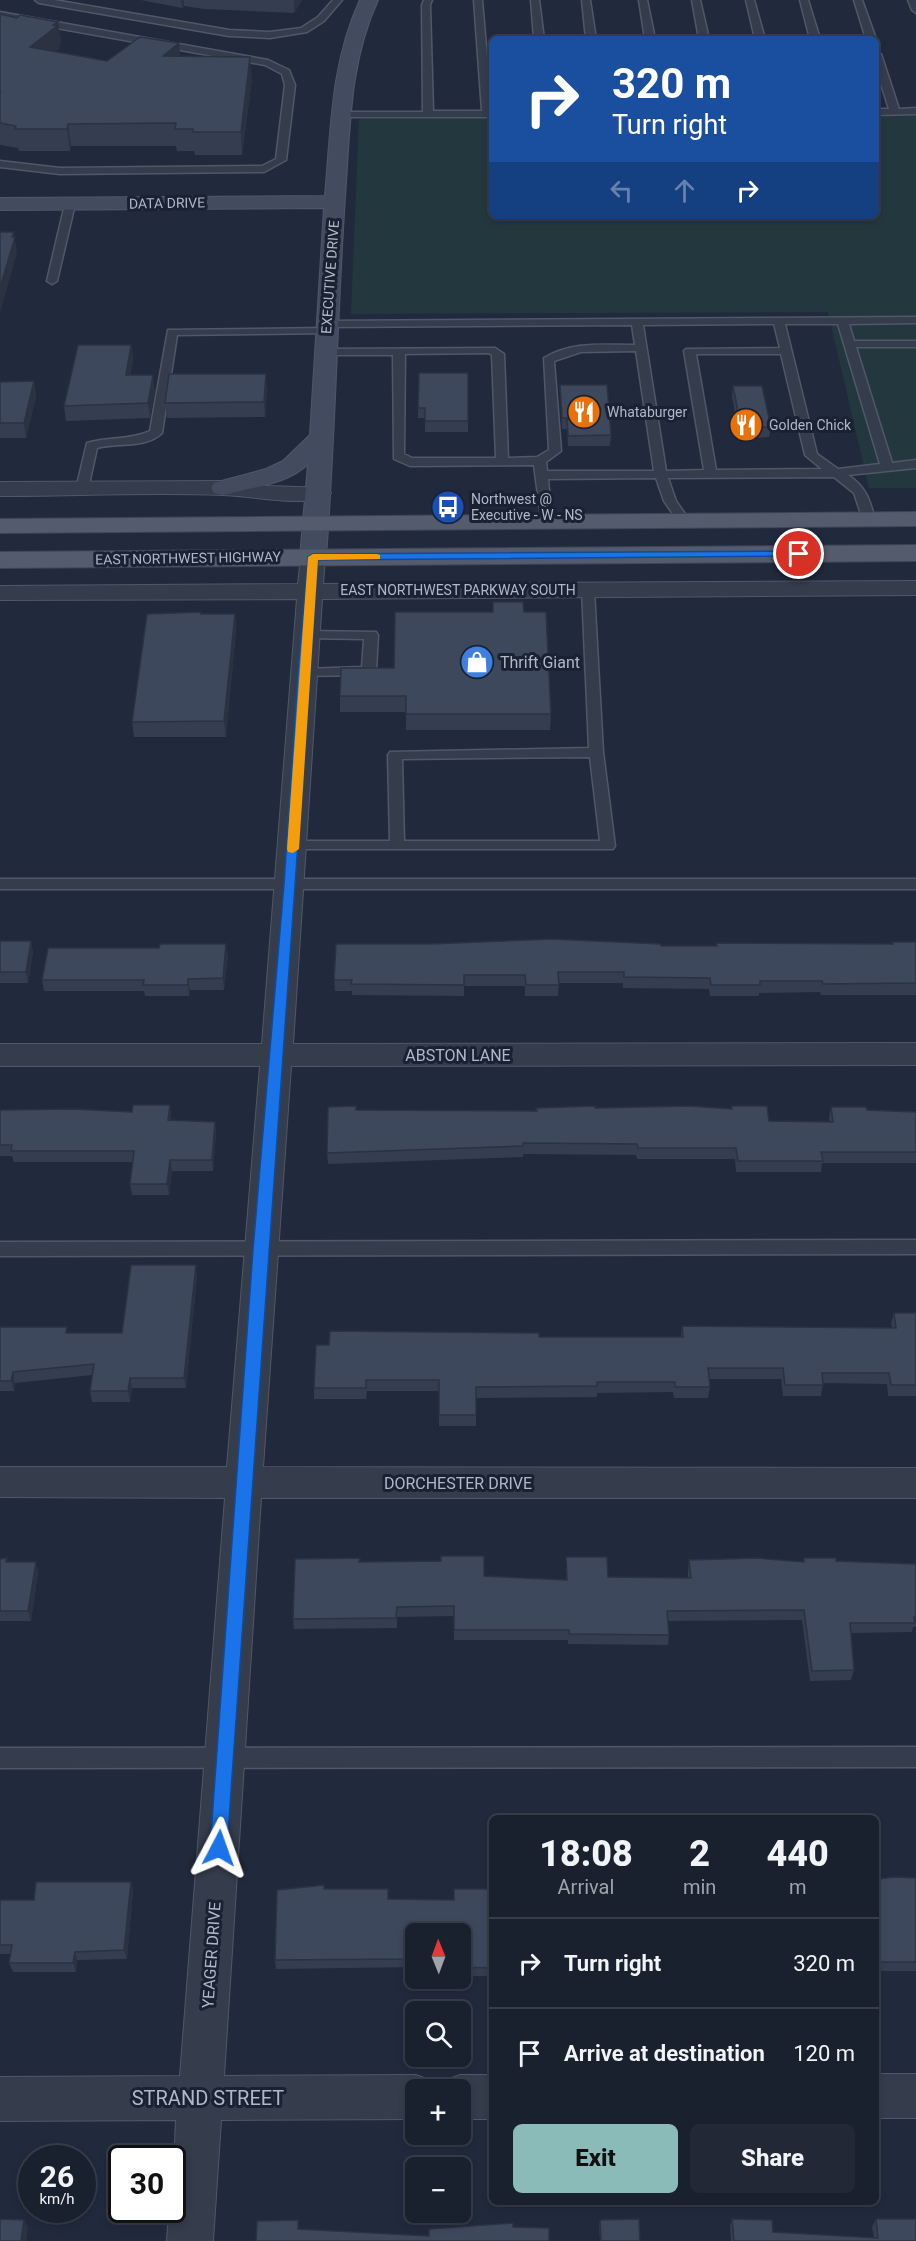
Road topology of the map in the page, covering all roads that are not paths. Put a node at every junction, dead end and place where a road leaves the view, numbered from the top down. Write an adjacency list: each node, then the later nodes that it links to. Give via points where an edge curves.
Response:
1 (39, 0): 15 (lane)
2 (88, 0): 15 (lane)
3 (338, 0): 15 (lane, via 304,30 270,35 229,33)
4 (369, 0): 31 (street, EXECUTIVE DRIVE, via 354,39)
5 (428, 0): 30 (lane)
6 (478, 0): 29 (lane)
7 (535, 0): 18 (lane)
8 (586, 0): 19 (lane)
9 (643, 0): 20 (lane)
10 (696, 0): 21 (lane)
11 (750, 0): 22 (lane)
12 (804, 0): 23 (lane)
13 (858, 0): 24 (lane)
14 (912, 0): 16 (lane)
15 (79, 7)
16 (916, 10)
17 (0, 15): 32 (lane, via 268,63 286,72 290,85 281,160 264,169 60,171)
18 (539, 36)
19 (591, 36)
20 (649, 36)
21 (703, 36)
22 (759, 36)
23 (814, 36)
24 (870, 36)
25 (879, 63): 28 (lane)
26 (916, 111): 28 (lane)
27 (879, 112): 28 (lane)
28 (895, 112)
29 (489, 114): 30 (lane)
30 (428, 115): 31 (lane)
31 (342, 116): 33 (street, EXECUTIVE DRIVE)
32 (0, 164)
33 (335, 202): 35 (street, DATA DRIVE); 41 (street, EXECUTIVE DRIVE)
34 (0, 204): 35 (street, DATA DRIVE)
35 (70, 204): 36 (lane)
36 (52, 281)
37 (842, 320): 38 (lane); 39 (lane); 42 (lane)
38 (916, 320)
39 (779, 321): 40 (lane); 46 (lane)
40 (637, 322): 41 (lane); 44 (lane)
41 (326, 335): 45 (lane); 47 (street, EXECUTIVE DRIVE); 58 (lane, via 172,332 156,433 147,438 108,440 91,446)
42 (848, 344): 43 (lane); 51 (lane)
43 (916, 344)
44 (640, 348): 49 (lane, via 573,349 548,360 555,452); 55 (lane)
45 (399, 351): 48 (lane, via 490,350 498,354); 48 (lane, via 398,456 410,462)
46 (786, 351): 52 (lane, via 811,455); 53 (lane, via 690,351)
47 (322, 436): 56 (street, via 292,466); 59 (street, EXECUTIVE DRIVE)
48 (502, 461): 49 (lane)
49 (540, 461): 54 (lane)
50 (916, 464): 51 (lane)
51 (887, 466): 52 (lane)
52 (836, 473): 53 (lane); 61 (lane, via 862,496)
53 (711, 474): 55 (lane)
54 (542, 475): 55 (lane); 63 (lane)
55 (661, 475): 62 (lane, via 670,501)
56 (223, 488): 58 (street); 59 (street)
57 (0, 489): 58 (street)
58 (82, 489)
59 (319, 493): 64 (street, EXECUTIVE DRIVE)
60 (916, 519): 61 (main road, EAST NORTHWEST HIGHWAY)
61 (869, 520): 62 (main road, EAST NORTHWEST HIGHWAY)
62 (684, 521): 63 (main road, EAST NORTHWEST HIGHWAY)
63 (546, 522): 64 (main road, EAST NORTHWEST HIGHWAY)
64 (316, 523): 65 (main road, EAST NORTHWEST HIGHWAY); 68 (street, EXECUTIVE DRIVE)
65 (0, 526)
66 (916, 553): 68 (main road, EAST NORTHWEST HIGHWAY)
67 (0, 560): 68 (main road, EAST NORTHWEST HIGHWAY)
68 (311, 574): 70 (street, EAST NORTHWEST PARKWAY SOUTH); 71 (street, EAST NORTHWEST PARKWAY SOUTH); 72 (street, YEAGER DRIVE)
69 (916, 588): 70 (street, EAST NORTHWEST PARKWAY SOUTH)
70 (588, 590): 74 (lane)
71 (0, 593)
72 (307, 635): 73 (street, YEAGER DRIVE); 73 (lane, via 371,635 369,670)
73 (303, 673): 76 (street, YEAGER DRIVE)
74 (596, 752): 75 (lane, via 395,755); 75 (lane, via 608,846)
75 (397, 845): 76 (lane)
76 (293, 846): 78 (street, YEAGER DRIVE)
77 (0, 884): 78 (lane)
78 (291, 884): 79 (lane); 82 (street, YEAGER DRIVE)
79 (916, 884)
80 (916, 1054): 82 (street, ABSTON LANE)
81 (0, 1055): 82 (street, ABSTON LANE)
82 (277, 1055): 85 (street, YEAGER DRIVE)
83 (916, 1247): 85 (lane)
84 (0, 1249): 85 (lane)
85 (261, 1250): 88 (street, YEAGER DRIVE)
86 (0, 1482): 88 (street, DORCHESTER DRIVE)
87 (916, 1483): 88 (street, DORCHESTER DRIVE)
88 (245, 1484): 89 (street, YEAGER DRIVE)
89 (225, 1757): 90 (lane); 91 (lane); 98 (street, YEAGER DRIVE)
90 (916, 1757)
91 (0, 1758)
92 (879, 2096): 93 (street)
93 (916, 2096)
94 (405, 2097): 98 (street, STRAND STREET)
95 (471, 2097): 96 (street)
96 (489, 2097)
97 (0, 2098): 98 (street, STRAND STREET)
98 (200, 2098): 99 (street, YEAGER DRIVE)
99 (190, 2241)

